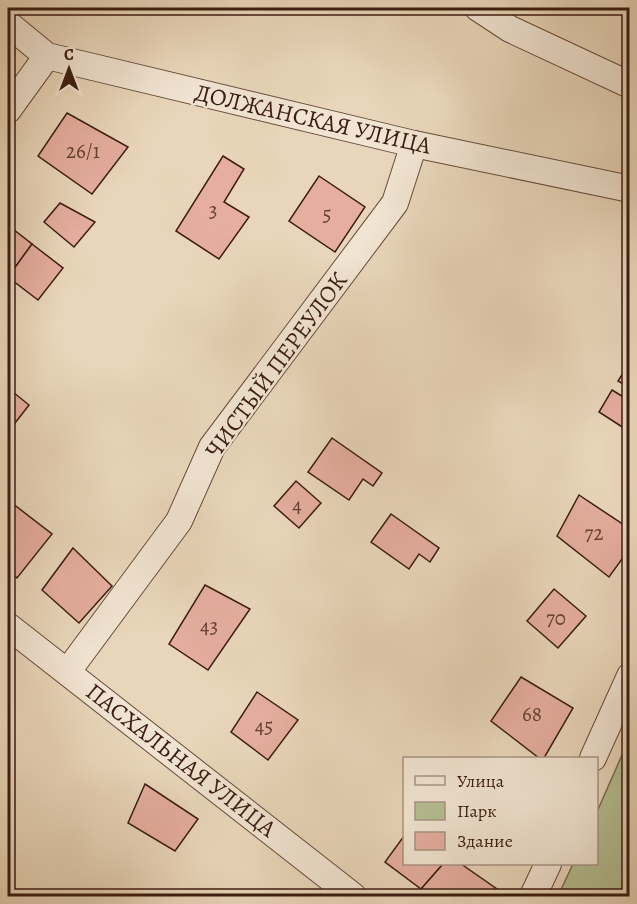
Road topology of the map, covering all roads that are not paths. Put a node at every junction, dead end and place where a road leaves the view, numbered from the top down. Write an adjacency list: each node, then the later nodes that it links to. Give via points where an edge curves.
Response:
1 (478, 8): 4 (street, via 510,29)
2 (8, 24): 3 (street, ДОЛЖАНСКАЯ УЛИЦА)
3 (47, 56): 5 (street); 6 (street, ДОЛЖАНСКАЯ УЛИЦА)
4 (630, 85)
5 (8, 110)
6 (414, 144): 7 (street, ДОЛЖАНСКАЯ УЛИЦА); 9 (street, ЧИСТЫЙ ПЕРЕУЛОК, via 395,202 212,447 179,521)
7 (630, 189)
8 (8, 626): 9 (street, ПАСХАЛЬНАЯ УЛИЦА)
9 (69, 671): 13 (street, ПАСХАЛЬНАЯ УЛИЦА)
10 (630, 676): 11 (street)
11 (594, 757)
12 (548, 865): 14 (street)
13 (353, 897)
14 (533, 897)

